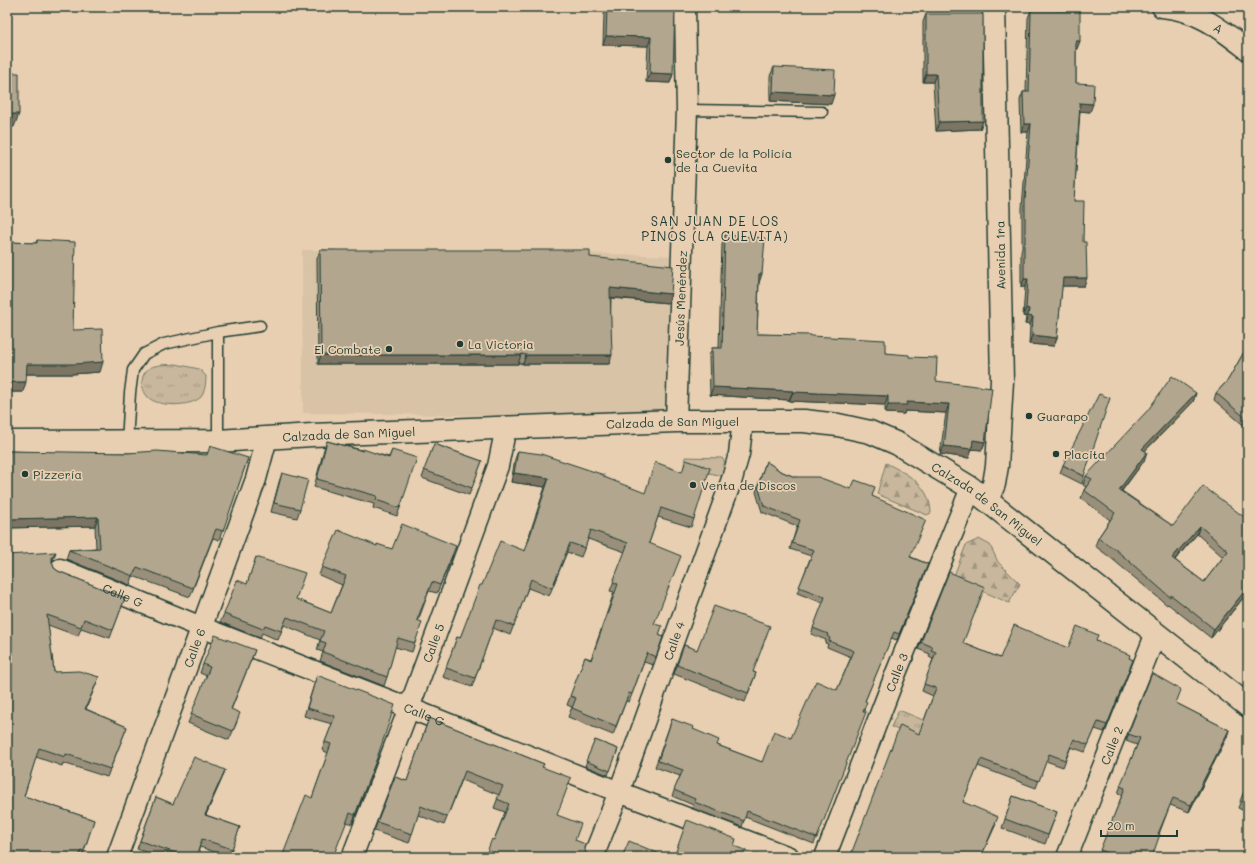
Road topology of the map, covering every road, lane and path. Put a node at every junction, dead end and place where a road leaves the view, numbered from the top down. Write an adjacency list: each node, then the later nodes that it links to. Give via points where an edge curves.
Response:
1 (685, 7): 5 (street, Jesús Menéndez)
2 (994, 7): 16 (main road, Avenida 1ra, via 1002,381 994,484)
3 (1162, 7): 4 (street, A, via 1193,14 1214,24)
4 (1248, 50)
5 (687, 110): 6 (lane); 9 (street, Jesús Menéndez)
6 (822, 112)
7 (260, 326): 8 (lane)
8 (218, 332): 13 (lane); 15 (lane, via 164,344 144,354 133,370)
9 (676, 421): 10 (main road, Calzada de San Miguel); 11 (main road, Calzada de San Miguel)
10 (743, 421): 16 (main road, Calzada de San Miguel, via 804,421 870,432 898,444); 22 (street, Calle 4, via 732,478)
11 (506, 427): 12 (main road, Calzada de San Miguel); 21 (street, Calle 5, via 498,466)
12 (267, 438): 13 (main road, Calzada de San Miguel); 18 (street, Calle 6, via 256,479)
13 (218, 441): 15 (main road, Calzada de San Miguel)
14 (7, 442): 15 (main road, Calzada de San Miguel)
15 (127, 442)
16 (979, 494): 19 (main road, Calzada de San Miguel); 27 (street, Calle 3, via 896,673)
17 (60, 569): 18 (street, Calle G)
18 (202, 627): 21 (street, Calle G); 23 (street, Calle 6)
19 (1156, 633): 20 (main road, Calzada de San Miguel); 28 (street, Calle 2)
20 (1248, 706)
21 (409, 708): 22 (street, Calle G); 24 (street, Calle 5)
22 (619, 792): 25 (street, Calle 4); 26 (street, Calle G)
23 (117, 857)
24 (352, 857)
25 (593, 857)
26 (789, 857)
27 (825, 857)
28 (1067, 857)

